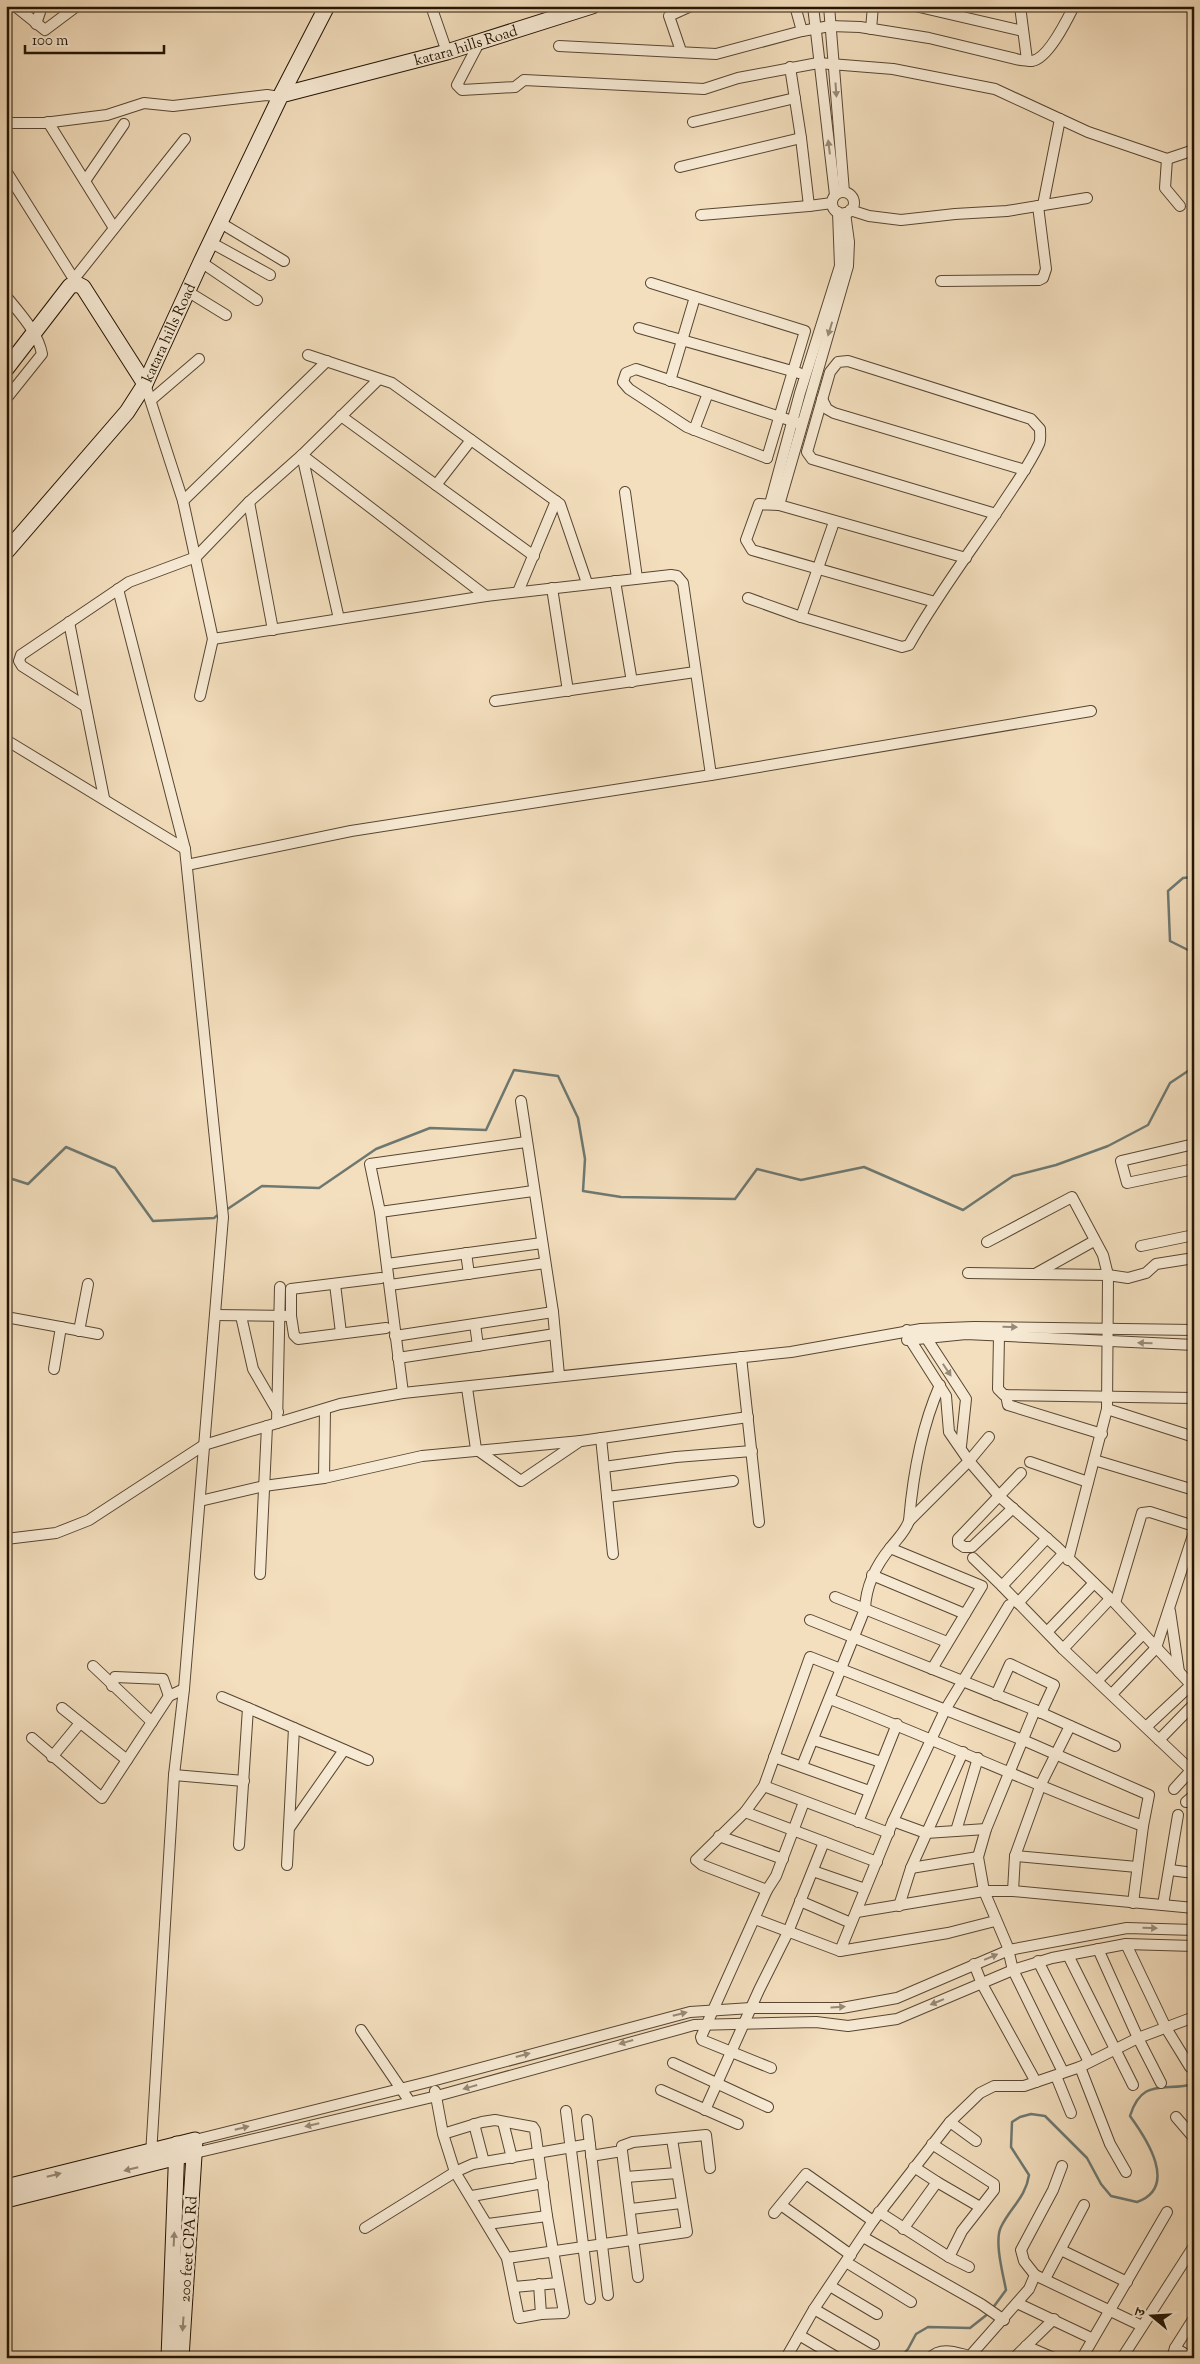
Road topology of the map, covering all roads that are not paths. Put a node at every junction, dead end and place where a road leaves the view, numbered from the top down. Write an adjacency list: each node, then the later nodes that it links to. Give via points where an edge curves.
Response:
1 (15, 6): 16 (street)
2 (42, 6): 16 (street)
3 (77, 6): 16 (street, via 45,30)
4 (326, 6): 30 (street)
5 (430, 6): 25 (street)
6 (592, 6): 22 (street, katara hills Road)
7 (691, 6): 24 (street, via 669,16)
8 (795, 6): 20 (street)
9 (813, 6): 18 (street)
10 (829, 6): 17 (street)
11 (873, 6): 19 (street)
12 (915, 6): 15 (street)
13 (1020, 6): 21 (street)
14 (1074, 6): 26 (street, via 1044,54 1033,61)
15 (960, 11): 21 (street)
16 (36, 24)
17 (830, 26): 18 (street); 19 (street); 28 (street)
18 (815, 29): 20 (street); 27 (street)
19 (871, 29): 26 (street, via 929,38)
20 (802, 31): 24 (street, via 716,54)
21 (1023, 31): 26 (street)
22 (480, 41): 25 (street, katara hills Road); 29 (street, via 458,85 462,90 515,87 524,80 704,89)
23 (559, 46): 24 (street)
24 (681, 51)
25 (447, 52): 30 (street, katara hills Road)
26 (1026, 60)
27 (818, 63): 28 (street); 29 (street); 45 (street, one-way to 27)
28 (834, 63): 32 (street, via 893,69 995,89); 45 (street, one-way to 45)
29 (790, 67): 31 (street)
30 (275, 96): 33 (street, katara hills Road, via 173,106 144,102 107,115); 50 (street, katara hills Road)
31 (795, 98): 34 (street); 37 (street)
32 (1060, 119): 40 (street); 47 (street)
33 (48, 122): 35 (street, katara hills Road); 43 (street)
34 (693, 122)
35 (6, 124)
36 (124, 124): 43 (street)
37 (801, 138): 41 (street); 46 (street)
38 (185, 139): 51 (street)
39 (1194, 150): 40 (street)
40 (1167, 159): 48 (street, via 1165,188)
41 (680, 167)
42 (6, 171): 58 (street)
43 (85, 181): 51 (street)
44 (1087, 198): 47 (street)
45 (841, 204): 46 (street); 47 (street, via 869,216 901,220); 55 (street, via 849,242)
46 (809, 206): 49 (street)
47 (1040, 206): 57 (street, via 1046,268 1043,278)
48 (1180, 206)
49 (701, 215)
50 (219, 222): 52 (street, katara hills Road); 53 (street)
51 (114, 228): 58 (street)
52 (210, 242): 54 (street, katara hills Road); 56 (street)
53 (284, 260)
54 (201, 262): 60 (street, katara hills Road); 63 (street)
55 (844, 266): 68 (street); 76 (street, one-way to 76)
56 (270, 275)
57 (941, 281)
58 (75, 282): 67 (street); 75 (street, katara hills Road, via 83,287)
59 (651, 283): 62 (street)
60 (187, 291): 64 (street); 75 (street, katara hills Road)
61 (6, 296): 67 (street)
62 (695, 297): 66 (street); 69 (street)
63 (257, 300)
64 (226, 315)
65 (639, 328): 69 (street)
66 (805, 330): 68 (street); 74 (street)
67 (35, 334): 73 (street); 81 (street, via 42,354)
68 (818, 338): 76 (street)
69 (682, 340): 74 (street); 79 (street)
70 (308, 355): 72 (street)
71 (200, 359): 83 (street)
72 (327, 362): 78 (street); 96 (street)
73 (6, 369)
74 (792, 373): 76 (street); 85 (street)
75 (139, 374): 83 (street); 103 (street, via 126,412)
76 (811, 374): 77 (street); 86 (street)
77 (828, 378): 82 (street); 92 (street, via 838,362 848,361 1031,420 1040,429 1040,442)
78 (378, 380): 84 (street); 88 (street, via 392,383)
79 (670, 380): 80 (street); 87 (street, via 636,369 626,374 623,382)
80 (708, 393): 85 (street); 87 (street)
81 (6, 399)
82 (822, 399): 92 (street, via 827,409 834,413); 101 (street, via 807,452 812,459)
83 (151, 400): 96 (street)
84 (342, 416): 90 (street); 93 (street)
85 (780, 417): 86 (street); 91 (street)
86 (796, 423): 89 (street); 100 (street)
87 (694, 430): 91 (street)
88 (471, 440): 93 (street); 97 (street)
89 (786, 443): 91 (street); 95 (street)
90 (302, 455): 98 (street); 114 (street); 118 (street)
91 (767, 458)
92 (1025, 470): 101 (street)
93 (436, 485): 104 (street)
94 (625, 492): 108 (street)
95 (773, 492): 99 (street); 100 (street)
96 (183, 501): 105 (street)
97 (556, 501): 104 (street); 110 (street, via 560,504)
98 (249, 502): 105 (street); 120 (street)
99 (759, 504): 100 (street); 107 (street, via 746,540 752,550)
100 (774, 504): 102 (street)
101 (996, 514): 106 (street)
102 (834, 522): 106 (street); 107 (street)
103 (6, 552)
104 (534, 556): 113 (street)
105 (196, 557): 112 (street); 121 (street)
106 (966, 558): 116 (street)
107 (819, 570): 116 (street); 117 (street)
108 (637, 578): 109 (street); 122 (street, via 671,575 683,583)
109 (615, 581): 110 (street); 123 (street)
110 (587, 583): 111 (street)
111 (552, 588): 113 (street); 124 (street)
112 (118, 589): 119 (street); 132 (street)
113 (518, 592): 114 (street)
114 (486, 596): 118 (street)
115 (748, 598): 117 (street)
116 (935, 602): 117 (street, via 908,645 902,647)
117 (801, 617)
118 (339, 619): 120 (street)
119 (68, 622): 127 (street); 127 (street, via 21,656 20,661 22,666)
120 (272, 630): 121 (street)
121 (213, 639): 125 (street)
122 (695, 672): 123 (street); 130 (street)
123 (632, 682): 124 (street)
124 (568, 691): 126 (street)
125 (200, 696)
126 (495, 701)
127 (85, 706): 131 (street)
128 (1091, 711): 130 (street)
129 (6, 740): 131 (street)
130 (711, 776): 133 (street, via 351,831)
131 (104, 798): 132 (street)
132 (185, 849): 133 (street)
133 (187, 865): 159 (street, via 222,1212)
134 (521, 1101): 135 (street)
135 (526, 1142): 138 (street); 139 (street, via 370,1164)
136 (1194, 1144): 137 (street, via 1121,1162 1127,1183)
137 (1194, 1169)
138 (533, 1191): 139 (street); 143 (street)
139 (380, 1212): 148 (street)
140 (1194, 1235): 144 (street)
141 (987, 1242): 142 (street, via 1072,1196)
142 (1094, 1242): 151 (street); 152 (street)
143 (542, 1243): 145 (street); 147 (street)
144 (1141, 1246)
145 (466, 1253): 148 (street); 150 (street)
146 (1194, 1258): 152 (street, via 1156,1264 1146,1273 1128,1278)
147 (545, 1263): 150 (street); 158 (street)
148 (387, 1264): 156 (street)
149 (968, 1273): 151 (street)
150 (470, 1274): 156 (street)
151 (1034, 1274): 152 (street)
152 (1108, 1275): 168 (street)
153 (381, 1278): 155 (street)
154 (88, 1284): 171 (street)
155 (335, 1284): 161 (street, via 292,1289); 172 (street)
156 (390, 1286): 176 (street)
157 (280, 1287): 163 (street)
158 (553, 1312): 164 (street); 174 (street)
159 (214, 1315): 160 (street); 204 (street)
160 (241, 1316): 163 (street); 196 (street, via 253,1369)
161 (291, 1316): 163 (street); 172 (street, via 296,1338)
162 (6, 1317): 165 (street)
163 (280, 1317): 196 (street)
164 (475, 1324): 176 (street); 182 (street)
165 (61, 1327): 171 (street); 185 (street)
166 (386, 1328): 172 (street)
167 (922, 1329): 168 (street, one-way to 168); 169 (street); 178 (street)
168 (1108, 1329): 170 (street); 180 (street)
169 (908, 1330): 175 (street); 179 (street)
170 (1194, 1330)
171 (79, 1331): 173 (street)
172 (341, 1333)
173 (98, 1334)
174 (556, 1334): 182 (street); 186 (street)
175 (892, 1335): 179 (street); 183 (street)
176 (395, 1336): 184 (street)
177 (998, 1336): 178 (street, via 966,1334); 180 (street); 191 (street, via 998,1389 1000,1394)
178 (927, 1339): 179 (street); 190 (street, one-way to 190)
179 (911, 1341): 187 (street)
180 (1109, 1342): 181 (street, one-way to 180); 192 (street)
181 (1194, 1345)
182 (478, 1346): 184 (street)
183 (741, 1357): 186 (street); 197 (street)
184 (398, 1358): 189 (street)
185 (54, 1369)
186 (559, 1376): 188 (street)
187 (940, 1385): 190 (street); 205 (street, via 948,1402 949,1432); 222 (street, via 917,1459)
188 (467, 1388): 189 (street); 206 (street)
189 (403, 1393): 194 (street)
190 (964, 1395): 205 (street, via 967,1404)
191 (1006, 1395): 192 (street); 199 (street, via 1008,1406)
192 (1106, 1398): 193 (street); 195 (street)
193 (1194, 1398)
194 (326, 1408): 198 (street); 213 (street)
195 (1106, 1409): 199 (street); 201 (street)
196 (278, 1412): 198 (street)
197 (748, 1417): 202 (street); 207 (street)
198 (272, 1424): 204 (street); 216 (street)
199 (1102, 1434): 208 (street)
200 (989, 1436): 209 (street)
201 (1194, 1437)
202 (601, 1438): 203 (street); 211 (street)
203 (581, 1441): 206 (street); 206 (street, via 521,1481)
204 (204, 1445): 220 (street); 227 (street, via 89,1520 56,1533)
205 (961, 1446): 209 (street)
206 (476, 1449): 213 (street, via 422,1456)
207 (752, 1451): 211 (street); 223 (street)
208 (1094, 1460): 215 (street); 217 (street)
209 (969, 1461): 219 (street); 222 (street)
210 (1030, 1462): 215 (street)
211 (604, 1467): 218 (street)
212 (1022, 1473): 219 (street)
213 (324, 1478): 216 (street)
214 (733, 1482): 218 (street)
215 (1088, 1482): 230 (street)
216 (264, 1486): 220 (street); 232 (street)
217 (1194, 1490)
218 (607, 1497): 229 (street)
219 (1000, 1497): 221 (street); 221 (street, via 958,1539 958,1543 972,1547)
220 (200, 1501): 258 (street)
221 (1013, 1508): 226 (street)
222 (910, 1521): 228 (street)
223 (759, 1522)
224 (1194, 1526): 237 (street, via 1150,1512 1142,1514)
225 (1194, 1532): 240 (street)
226 (1047, 1538): 230 (street); 235 (street)
227 (6, 1539)
228 (890, 1548): 233 (street); 241 (street, via 982,1586)
229 (613, 1554)
230 (1065, 1557): 234 (street); 238 (street)
231 (972, 1558): 235 (street)
232 (260, 1574)
233 (872, 1575): 239 (street); 241 (street)
234 (1094, 1583): 237 (street); 243 (street)
235 (1002, 1586): 238 (street)
236 (835, 1597): 239 (street)
237 (1112, 1601): 244 (street); 248 (street)
238 (1013, 1604): 243 (street); 255 (street)
239 (865, 1608): 245 (street); 246 (street)
240 (1170, 1608): 247 (street); 252 (street)
241 (965, 1614): 246 (street)
242 (810, 1620): 245 (street)
243 (1047, 1632): 248 (street)
244 (1143, 1634): 247 (street); 254 (street)
245 (854, 1636): 250 (street); 251 (street)
246 (947, 1642): 251 (street)
247 (1156, 1648): 252 (street); 259 (street)
248 (1063, 1649): 254 (street)
249 (92, 1666): 256 (street)
250 (842, 1669): 263 (street); 267 (street); 284 (street, via 810,1657)
251 (932, 1669): 255 (street)
252 (1179, 1672): 257 (street)
253 (164, 1679): 256 (street, via 115,1677); 258 (street); 261 (street)
254 (1098, 1680): 259 (street)
255 (960, 1681): 260 (street); 267 (street)
256 (112, 1686): 270 (street)
257 (1193, 1686): 273 (street)
258 (184, 1689): 261 (street); 293 (street)
259 (1112, 1694): 273 (street)
260 (996, 1695): 268 (street); 268 (street, via 1010,1664 1054,1685)
261 (168, 1696): 270 (street)
262 (222, 1697): 266 (street)
263 (830, 1699): 271 (street); 276 (street)
264 (1194, 1704): 278 (street)
265 (62, 1708): 269 (street)
266 (248, 1708): 274 (street); 294 (street)
267 (945, 1710): 277 (street); 279 (street)
268 (1038, 1712): 272 (street); 277 (street)
269 (80, 1722): 285 (street); 287 (street)
270 (152, 1722): 287 (street)
271 (896, 1724): 279 (street); 289 (street)
272 (1070, 1726): 280 (street); 283 (street)
273 (1146, 1727): 278 (street)
274 (294, 1728): 281 (street); 305 (street)
275 (32, 1738): 285 (street)
276 (814, 1740): 289 (street); 290 (street)
277 (1023, 1740): 283 (street); 292 (street)
278 (1159, 1740): 291 (street)
279 (932, 1741): 282 (street); 302 (street)
280 (1115, 1746)
281 (344, 1750): 288 (street); 305 (street)
282 (963, 1752): 286 (street); 310 (street)
283 (1055, 1754): 295 (street); 304 (street, via 1149,1795)
284 (774, 1756): 290 (street); 296 (street)
285 (52, 1757): 287 (street, via 102,1798)
286 (978, 1758): 292 (street); 308 (street)
287 (127, 1760)
288 (368, 1760)
289 (881, 1762): 298 (street)
290 (802, 1766): 298 (street)
291 (1193, 1770): 297 (street)
292 (1010, 1771): 295 (street); 306 (street)
293 (174, 1775): 294 (street); 399 (street)
294 (244, 1781): 313 (street)
295 (1041, 1784): 304 (street, via 1090,1807); 314 (street)
296 (764, 1786): 299 (street); 300 (street)
297 (1174, 1789)
298 (869, 1791): 303 (street)
299 (804, 1802): 303 (street); 307 (street)
300 (745, 1812): 307 (street); 311 (street)
301 (1178, 1815): 321 (street)
302 (894, 1821): 309 (street); 310 (street)
303 (858, 1822): 309 (street)
304 (1143, 1826): 319 (street)
305 (289, 1828): 318 (street)
306 (986, 1829): 308 (street); 315 (street)
307 (793, 1830): 312 (street); 316 (street)
308 (956, 1831): 310 (street)
309 (889, 1833): 317 (street)
310 (926, 1833): 320 (street)
311 (719, 1836): 316 (street); 325 (street, via 696,1860)
312 (824, 1842): 317 (street); 322 (street)
313 (239, 1845)
314 (1015, 1856): 319 (street); 327 (street)
315 (978, 1857): 320 (street); 326 (street)
316 (783, 1859): 325 (street)
317 (877, 1862): 324 (street)
318 (287, 1865)
319 (1137, 1866): 329 (street)
320 (911, 1868): 331 (street)
321 (1170, 1870): 323 (street); 330 (street)
322 (813, 1871): 324 (street); 328 (street)
323 (1194, 1873)
324 (865, 1889): 333 (street)
325 (767, 1890): 334 (street)
326 (984, 1891): 327 (street); 331 (street); 335 (street)
327 (1013, 1891): 329 (street)
328 (800, 1901): 336 (street); 338 (street)
329 (1133, 1902): 330 (street)
330 (1163, 1905): 332 (street)
331 (899, 1906): 333 (street)
332 (1194, 1908)
333 (857, 1912): 336 (street)
334 (755, 1919): 338 (street); 350 (street)
335 (996, 1921): 339 (street); 343 (street, via 948,1933)
336 (852, 1923): 343 (street)
337 (1194, 1930): 339 (street, one-way to 337, via 1127,1928)
338 (788, 1932): 343 (street); 349 (street)
339 (1006, 1944): 346 (street, one-way to 339); 347 (street)
340 (1126, 1944): 341 (street); 342 (street); 355 (street)
341 (1194, 1946)
342 (1098, 1949): 344 (street); 358 (street)
343 (840, 1951)
344 (1068, 1954): 345 (street); 360 (street)
345 (1038, 1961): 347 (street); 364 (street)
346 (974, 1964): 348 (street); 349 (street, one-way to 346, via 842,2008 881,2002)
347 (1013, 1970): 348 (street); 367 (street)
348 (982, 1984): 354 (street, one-way to 354, via 897,2019 848,2026 816,2022); 369 (street)
349 (750, 2008): 350 (street); 354 (street)
350 (714, 2010): 352 (street, one-way to 350); 353 (street)
351 (1194, 2017): 355 (street)
352 (643, 2023): 357 (street); 359 (street)
353 (708, 2024): 354 (street); 357 (street); 361 (street, via 702,2040)
354 (743, 2025): 361 (street)
355 (1166, 2028): 358 (street); 365 (street)
356 (361, 2030): 373 (street)
357 (646, 2037): 362 (street, one-way to 362)
358 (1138, 2038): 360 (street); 372 (street)
359 (570, 2042): 362 (street); 368 (street, one-way to 359)
360 (1114, 2050): 364 (street); 371 (street)
361 (732, 2051): 366 (street); 370 (street)
362 (574, 2057): 375 (street, one-way to 375)
363 (673, 2063): 370 (street)
364 (1085, 2064): 367 (street); 406 (street, via 1110,2144)
365 (1190, 2067)
366 (772, 2068)
367 (1060, 2074): 369 (street); 380 (street)
368 (432, 2081): 373 (street); 375 (street)
369 (1036, 2082): 384 (street, via 1024,2086 994,2086 980,2093)
370 (717, 2084): 377 (street); 378 (street)
371 (1133, 2084)
372 (1161, 2084)
373 (401, 2088): 376 (street); 393 (street, one-way to 373)
374 (661, 2090): 378 (street)
375 (437, 2096): 376 (street); 387 (street)
376 (410, 2102): 393 (street, one-way to 393)
377 (768, 2107)
378 (705, 2110): 386 (street)
379 (566, 2111): 394 (street)
380 (1071, 2113)
381 (1176, 2117): 388 (street)
382 (587, 2120): 391 (street)
383 (503, 2122): 385 (street, via 495,2120); 397 (street, via 533,2127); 400 (street)
384 (950, 2122): 390 (street); 392 (street)
385 (474, 2124): 387 (street); 401 (street)
386 (738, 2124)
387 (443, 2134): 405 (street)
388 (1194, 2138)
389 (672, 2140): 396 (street, via 633,2142 622,2146); 404 (street, via 706,2135); 407 (street)
390 (976, 2141)
391 (590, 2144): 394 (street); 398 (street)
392 (932, 2144): 403 (street); 416 (street, via 994,2184 994,2190)
393 (195, 2146): 395 (street); 462 (street, 200 feet CPA Rd, one-way to 462)
394 (571, 2147): 397 (street); 427 (street)
395 (178, 2150): 399 (street); 461 (street, one-way to 395)
396 (622, 2152): 398 (street); 408 (street)
397 (540, 2153): 400 (street); 410 (street)
398 (591, 2156): 426 (street)
399 (151, 2157): 411 (street, one-way to 399); 413 (street, one-way to 413)
400 (512, 2158): 401 (street)
401 (484, 2162): 405 (street)
402 (1062, 2166): 435 (street, via 1021,2250 1024,2261)
403 (914, 2167): 409 (street); 420 (street)
404 (710, 2168)
405 (455, 2172): 412 (street); 422 (street)
406 (1126, 2172)
407 (677, 2173): 408 (street); 414 (street)
408 (626, 2177): 417 (street)
409 (937, 2182): 416 (street); 423 (street)
410 (543, 2183): 412 (street); 419 (street)
411 (6, 2187)
412 (472, 2196): 421 (street)
413 (6, 2200)
414 (681, 2203): 417 (street); 425 (street, via 687,2232)
415 (1084, 2205): 430 (street)
416 (980, 2207): 431 (street, via 962,2231)
417 (630, 2209): 425 (street)
418 (1167, 2212): 438 (street)
419 (547, 2216): 421 (street); 429 (street)
420 (876, 2216): 423 (street); 424 (street); 433 (street, via 806,2174 777,2209)
421 (488, 2224): 432 (street)
422 (365, 2228)
423 (903, 2228): 431 (street)
424 (863, 2237): 433 (street); 451 (street)
425 (634, 2240): 426 (street); 436 (street)
426 (601, 2244): 427 (street); 443 (street)
427 (583, 2246): 429 (street); 444 (street)
428 (1194, 2246): 454 (street)
429 (553, 2250): 432 (street); 439 (street)
430 (1061, 2250): 437 (street); 438 (street)
431 (949, 2257): 434 (street)
432 (507, 2258): 442 (street)
433 (848, 2258): 441 (street); 445 (street)
434 (969, 2267)
435 (1035, 2275): 437 (street); 446 (street, via 1029,2289)
436 (638, 2277)
437 (1045, 2280): 448 (street)
438 (1127, 2282): 448 (street)
439 (558, 2283): 440 (street); 449 (street, via 564,2313)
440 (539, 2284): 442 (street); 449 (street)
441 (830, 2286): 447 (street); 450 (street)
442 (514, 2287): 449 (street, via 519,2318)
443 (608, 2296)
444 (590, 2299)
445 (911, 2302)
446 (1017, 2303): 451 (street); 453 (street)
447 (814, 2309): 455 (street); 457 (street)
448 (1110, 2309): 454 (street); 456 (street)
449 (541, 2314)
450 (877, 2314)
451 (1001, 2317): 460 (street)
452 (1194, 2318): 459 (street)
453 (1054, 2319): 456 (street); 458 (street)
454 (1142, 2326): 469 (street)
455 (798, 2335): 463 (street); 464 (street)
456 (1091, 2338): 468 (street)
457 (874, 2344)
458 (1026, 2346): 466 (street); 467 (street)
459 (1173, 2353): 470 (street)
460 (972, 2357): 465 (street, via 945,2351)
461 (169, 2358)
462 (181, 2358)
463 (786, 2358)
464 (838, 2358)
465 (930, 2358)
466 (1014, 2358)
467 (1054, 2358)
468 (1082, 2358)
469 (1122, 2358)
470 (1192, 2358)

